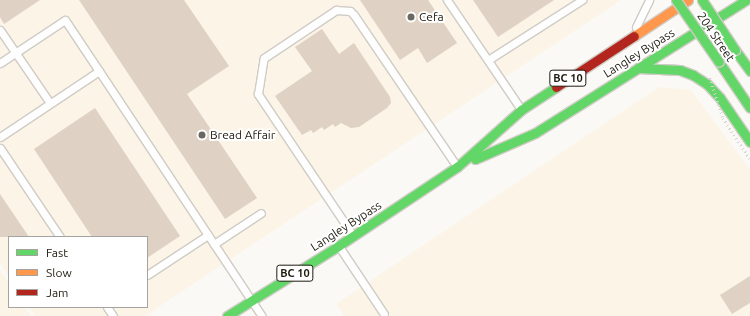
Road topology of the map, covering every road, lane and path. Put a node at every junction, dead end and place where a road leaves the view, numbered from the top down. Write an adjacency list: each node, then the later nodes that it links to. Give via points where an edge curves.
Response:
1 (447, 0): 11 (lane)
2 (582, 0): 11 (lane)
3 (649, 0): 9 (lane)
4 (676, 0): 18 (main road, 204 Street, bridge)
5 (688, 0): 9 (main road, Langley Bypass / BC 10)
6 (702, 0): 15 (main road, 204 Street, bridge)
7 (746, 0): 13 (main road, Langley Bypass / BC 10)
8 (0, 30): 10 (lane)
9 (632, 36): 19 (main road, Langley Bypass / BC 10)
10 (16, 53): 12 (lane); 14 (lane, via 65,20); 17 (lane)
11 (488, 60): 19 (lane)
12 (0, 63)
13 (638, 68): 21 (main road, via 680,70 694,75 720,98); 24 (main road, Langley Bypass / BC 10, via 535,133)
14 (98, 71): 17 (lane); 26 (lane)
15 (750, 71)
16 (709, 76): 23 (path, bridge, via 723,118)
17 (50, 104): 20 (lane)
18 (750, 108)
19 (521, 110): 24 (main road, Langley Bypass / BC 10)
20 (0, 138)
21 (750, 142)
22 (0, 148): 27 (lane)
23 (750, 159)
24 (457, 167): 28 (main road, Langley Bypass / BC 10); 28 (lane, via 350,11 336,10 270,53 264,58 258,94)
25 (261, 213): 29 (lane)
26 (208, 235): 29 (lane); 31 (lane)
27 (59, 236)
28 (353, 236): 30 (main road, Langley Bypass / BC 10)
29 (214, 244): 32 (lane)
30 (338, 246): 32 (main road, Langley Bypass / BC 10); 33 (lane)
31 (148, 274)
32 (252, 300): 34 (main road, Langley Bypass / BC 10); 35 (lane)
33 (384, 314)
34 (227, 316)
35 (262, 316)

